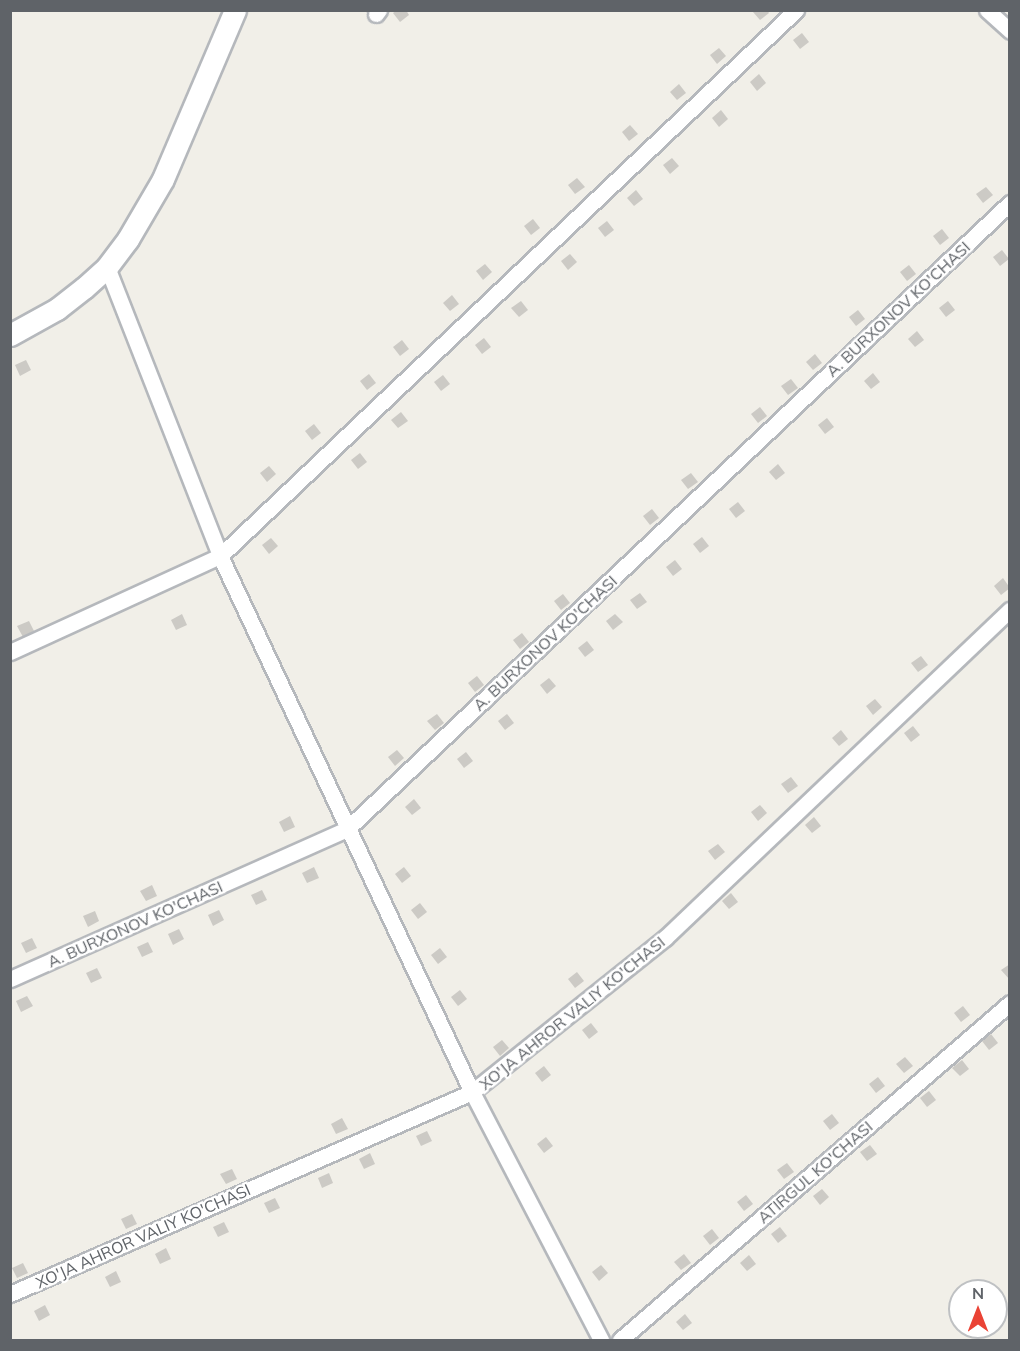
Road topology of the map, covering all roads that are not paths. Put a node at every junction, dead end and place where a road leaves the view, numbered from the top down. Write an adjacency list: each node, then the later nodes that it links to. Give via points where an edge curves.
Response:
1 (236, 10): 6 (main road, via 163,178)
2 (796, 10): 8 (street)
3 (987, 10): 4 (street)
4 (1010, 31)
5 (1010, 203): 11 (street, A. BURXONOV KO'CHASI)
6 (107, 267): 7 (main road, via 57,309); 8 (street)
7 (10, 334)
8 (220, 556): 10 (street); 11 (street)
9 (1010, 610): 14 (street, XO'JA AHROR VALIY KO'CHASI, via 665,938)
10 (10, 652)
11 (347, 829): 12 (street, A. BURXONOV KO'CHASI); 14 (street)
12 (10, 979)
13 (1010, 1003): 17 (street, ATIRGUL KO'CHASI)
14 (472, 1092): 15 (street, XO'JA AHROR VALIY KO'CHASI); 16 (street)
15 (10, 1294)
16 (601, 1341)
17 (620, 1341)

